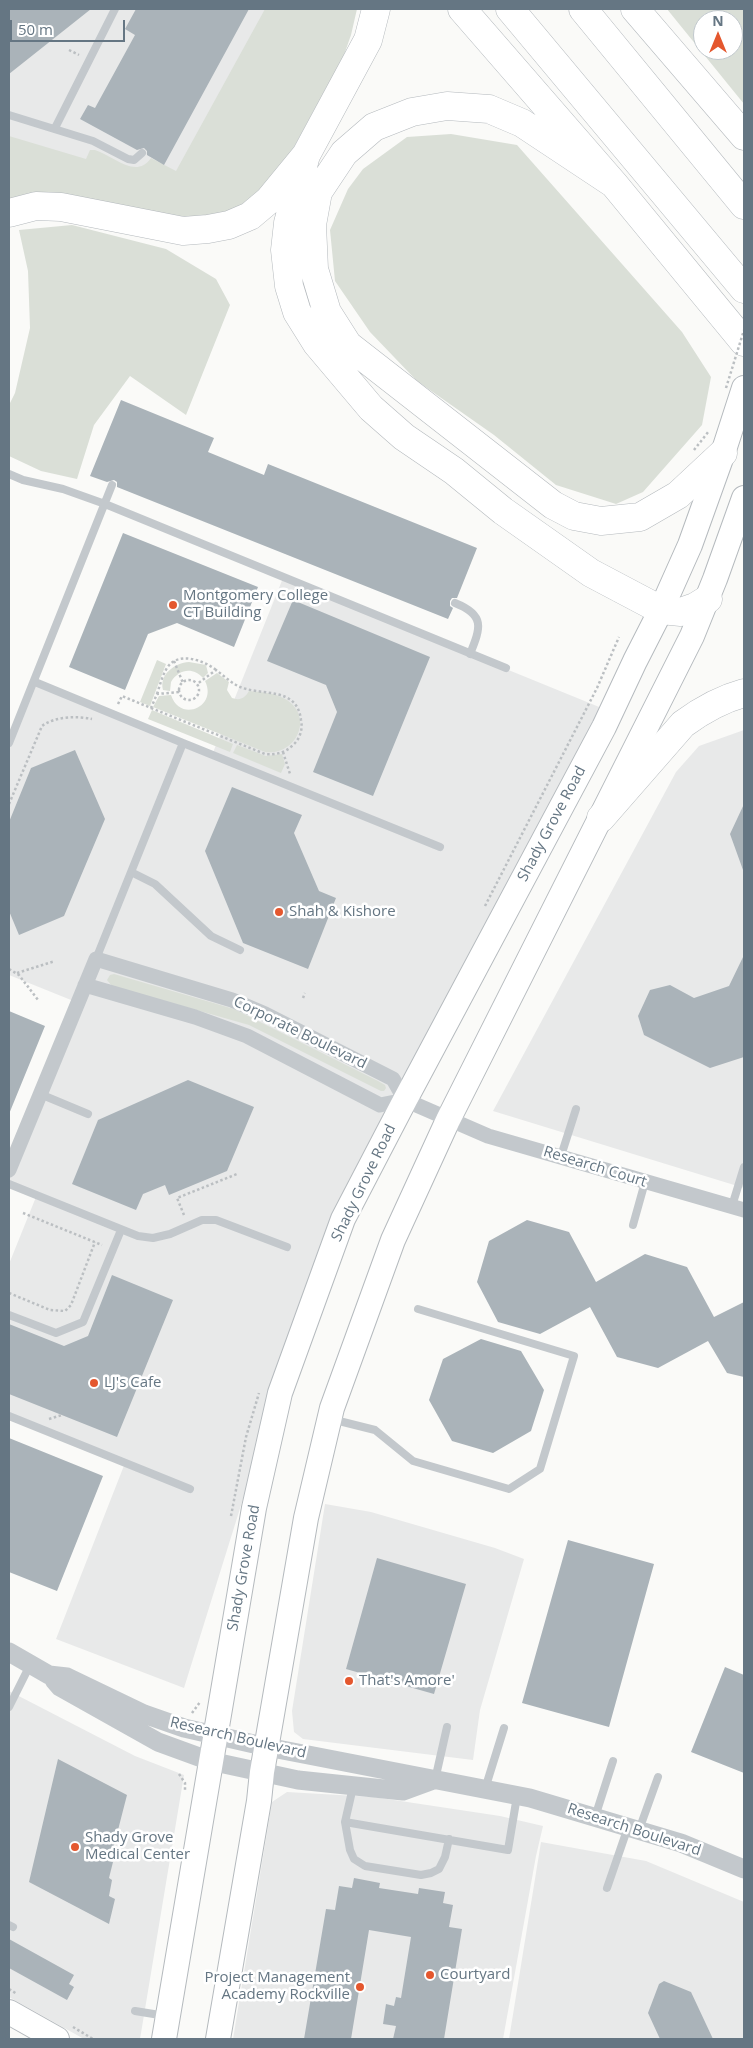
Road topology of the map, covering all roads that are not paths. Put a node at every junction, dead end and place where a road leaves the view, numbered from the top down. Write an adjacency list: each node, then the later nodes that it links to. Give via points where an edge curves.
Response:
1 (115, 9): 8 (lane)
2 (376, 9): 11 (highway, via 368,40)
3 (462, 9): 12 (highway)
4 (510, 9): 15 (highway)
5 (583, 9): 13 (highway)
6 (635, 9): 9 (highway)
7 (9, 114): 8 (lane)
8 (55, 128): 10 (lane, via 94,141 128,159 134,160)
9 (744, 136)
10 (142, 153)
11 (306, 155): 14 (highway, via 269,200 250,216 229,225 182,231 61,207 36,206); 25 (highway, via 288,223 285,250 289,286 297,312 317,344 371,408 404,437 591,573)
12 (614, 184): 16 (highway); 18 (highway, via 522,123 489,109 447,106 412,112 374,128 344,153 318,192 312,226 314,269 327,312 348,345 553,505 574,516 601,521 640,517 678,494)
13 (744, 205)
14 (9, 213)
15 (744, 289)
16 (744, 342)
17 (733, 394): 18 (main road, Shady Grove Road)
18 (723, 453): 25 (main road, Shady Grove Road, via 690,545)
19 (9, 474): 22 (lane)
20 (112, 485): 22 (lane)
21 (744, 498): 23 (main road)
22 (104, 504): 26 (lane); 28 (lane)
23 (708, 599): 25 (highway, via 681,612); 32 (main road)
24 (455, 602): 26 (lane, via 468,608 478,620 477,636)
25 (661, 610): 39 (main road, Shady Grove Road, via 604,727)
26 (470, 654): 27 (lane)
27 (506, 668)
28 (35, 682): 30 (lane); 31 (lane)
29 (744, 692): 32 (highway, via 726,698 683,724)
30 (183, 742): 33 (lane); 34 (lane)
31 (9, 743)
32 (601, 818): 42 (main road)
33 (440, 847)
34 (131, 872): 35 (lane, via 154,884 211,936); 36 (lane)
35 (240, 950)
36 (96, 959): 37 (street); 39 (street, Corporate Boulevard, via 232,1000 265,1014 393,1079)
37 (84, 985): 38 (street); 39 (street, Corporate Boulevard, via 195,1017 247,1036 380,1105)
38 (40, 1094): 41 (lane); 45 (street)
39 (405, 1100): 42 (street); 63 (main road, Shady Grove Road, via 343,1219 280,1393 254,1508)
40 (576, 1109): 43 (lane)
41 (88, 1114)
42 (448, 1120): 43 (street, Research Court, via 488,1136); 55 (main road, via 393,1240)
43 (560, 1156): 46 (street, Research Court)
44 (744, 1167): 48 (lane)
45 (9, 1170)
46 (645, 1182): 48 (street, Research Court); 49 (lane)
47 (9, 1184): 50 (lane)
48 (738, 1208)
49 (633, 1225)
50 (121, 1230): 51 (lane, via 153,1238 202,1220 216,1220); 53 (lane, via 83,1322 56,1333)
51 (287, 1247)
52 (418, 1309): 55 (lane, via 574,1356 540,1469 509,1489 413,1461 376,1430)
53 (9, 1315)
54 (9, 1416): 56 (lane)
55 (329, 1418): 64 (main road, via 306,1518)
56 (190, 1489)
57 (9, 1652): 58 (street, Research Boulevard)
58 (30, 1665): 59 (street, Research Boulevard); 60 (lane)
59 (49, 1675): 63 (street, Research Boulevard, via 67,1677 144,1714); 65 (street, Research Boulevard, via 60,1687 127,1726 158,1742)
60 (9, 1707)
61 (447, 1727): 69 (lane)
62 (504, 1728): 71 (lane)
63 (215, 1736): 64 (street, Research Boulevard); 65 (main road, Shady Grove Road)
64 (267, 1747): 67 (main road); 69 (street, Research Boulevard)
65 (210, 1761): 67 (street, Research Boulevard); 81 (main road, Shady Grove Road)
66 (613, 1761): 73 (lane)
67 (262, 1772): 70 (street, Research Boulevard, via 298,1780); 83 (main road)
68 (658, 1777): 75 (lane)
69 (435, 1780): 70 (street, Research Boulevard, via 403,1791); 71 (street, Research Boulevard)
70 (353, 1785): 74 (lane)
71 (485, 1789): 72 (street, Research Boulevard)
72 (518, 1796): 73 (street, Research Boulevard); 76 (lane, via 508,1850)
73 (595, 1817): 75 (street, Research Boulevard)
74 (345, 1822): 76 (lane); 76 (lane, via 354,1859 365,1866 421,1875 431,1873 439,1869)
75 (633, 1828): 77 (street, Research Boulevard, via 681,1842); 78 (lane)
76 (449, 1839)
77 (744, 1869)
78 (607, 1888)
79 (136, 2011): 81 (lane)
80 (9, 2012): 82 (main road)
81 (165, 2033)
82 (57, 2039)
83 (218, 2039)

